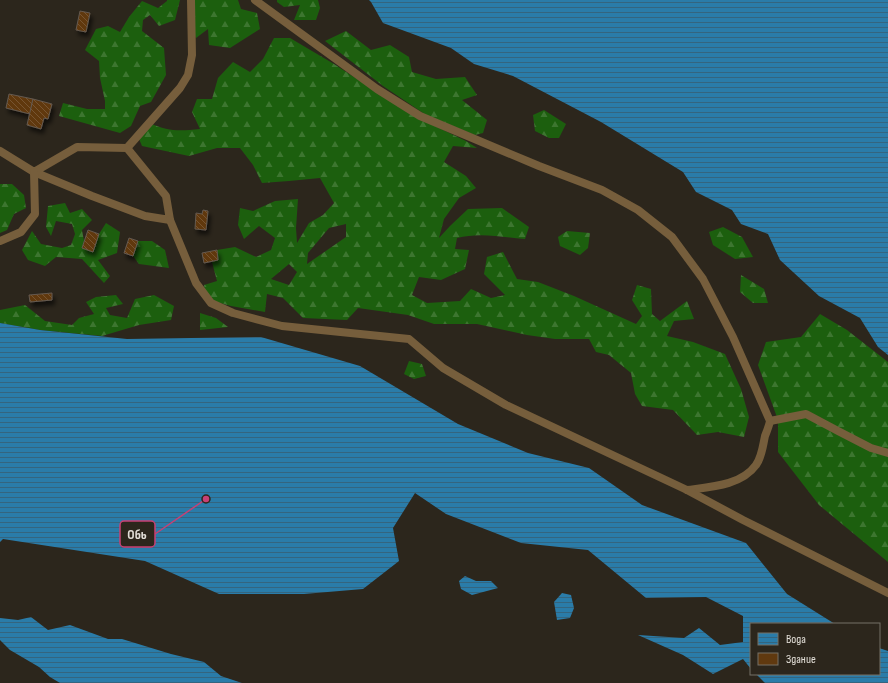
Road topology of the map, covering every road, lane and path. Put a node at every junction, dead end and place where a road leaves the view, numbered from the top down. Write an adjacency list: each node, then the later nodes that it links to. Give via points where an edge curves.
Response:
1 (191, 0): 3 (lane, via 192,56 188,75 180,88)
2 (255, 0): 8 (lane, via 377,89 420,116 602,190 638,210 672,237 703,279 733,337)
3 (127, 148): 5 (lane, via 77,147); 6 (lane, via 166,196)
4 (0, 151): 5 (lane)
5 (34, 172): 6 (lane, via 145,216); 7 (lane, via 35,214 21,232)
6 (170, 220): 10 (lane, via 196,283 211,303 233,314 282,326 409,339 443,368 506,405)
7 (0, 241)
8 (770, 421): 9 (lane, via 806,414 871,448); 10 (lane, via 761,454 756,465 747,474 728,484)
9 (888, 453)
10 (687, 490): 11 (lane)
11 (888, 593)

